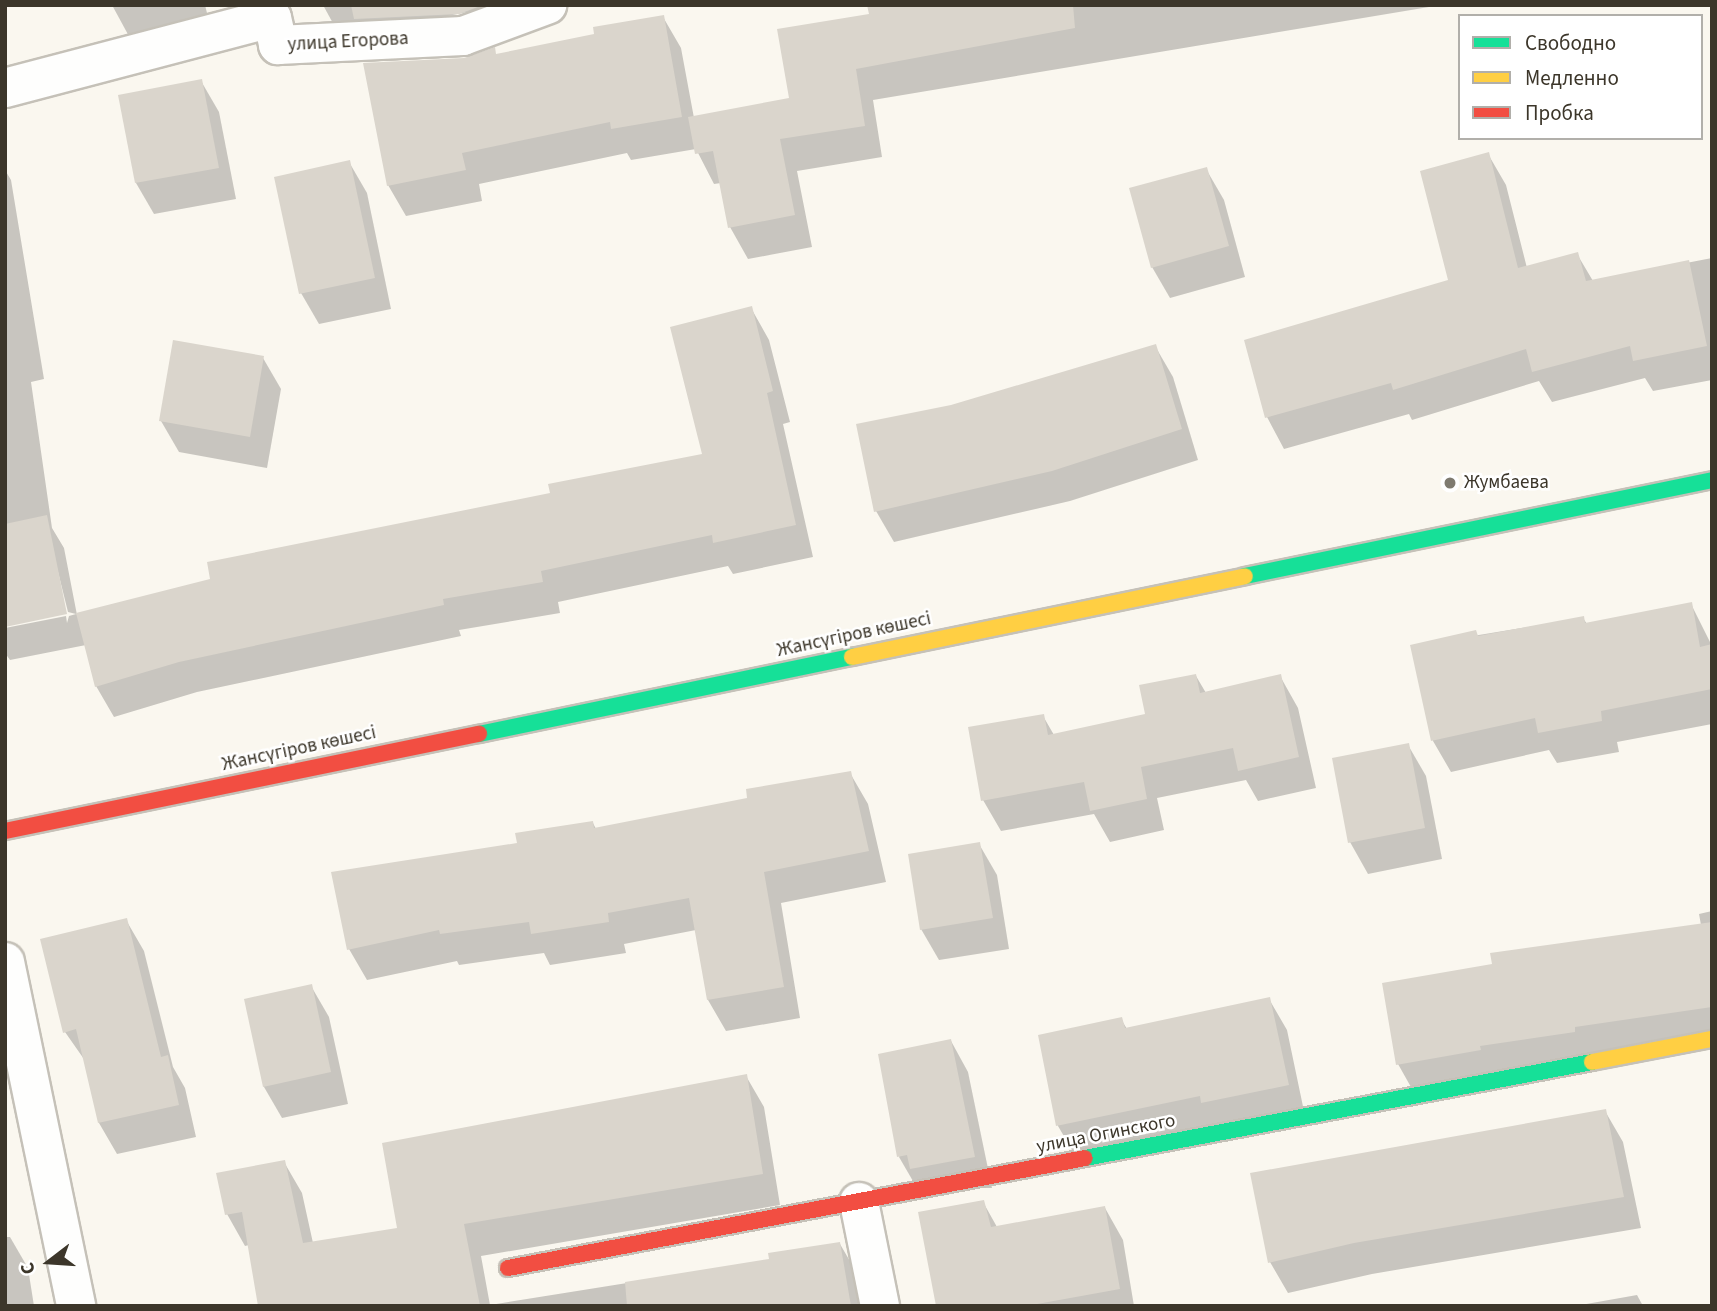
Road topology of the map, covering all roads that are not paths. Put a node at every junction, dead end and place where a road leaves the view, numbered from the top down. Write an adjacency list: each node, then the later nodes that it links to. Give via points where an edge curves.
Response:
1 (547, 5): 2 (street, улица Егорова, via 463,36 278,45)
2 (270, 12): 3 (street, улица Егорова)
3 (5, 88)
4 (1712, 480): 5 (main road, Жансүгіров көшесі)
5 (5, 831)
6 (5, 962): 10 (street)
7 (1712, 1039): 8 (main road, улица Огинского)
8 (859, 1202): 9 (main road, улица Огинского); 11 (street)
9 (508, 1268)
10 (76, 1306)
11 (880, 1306)

